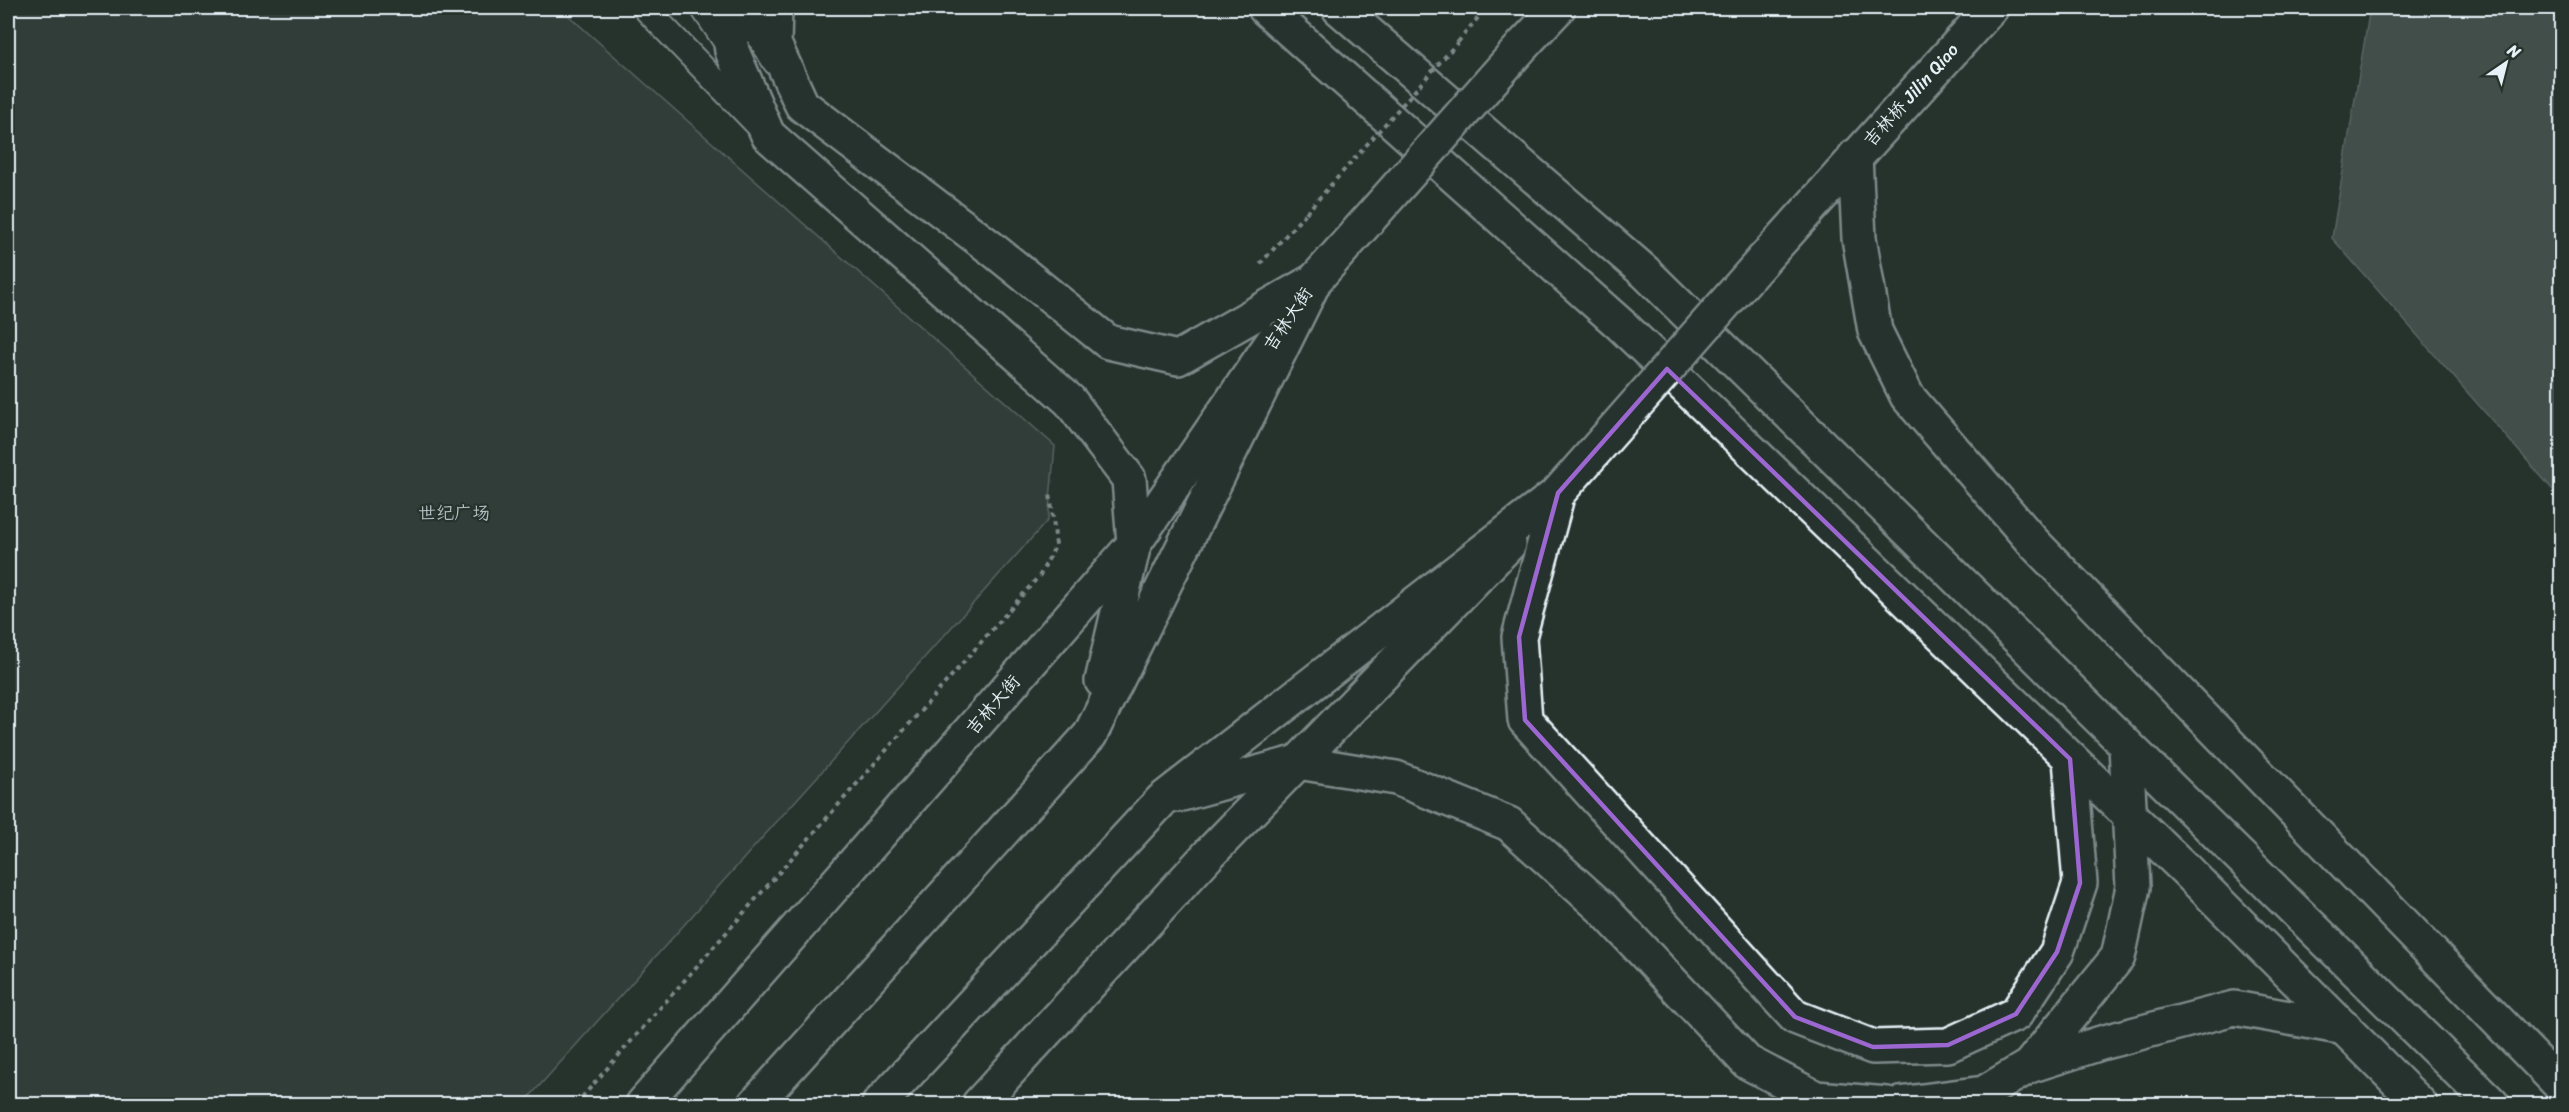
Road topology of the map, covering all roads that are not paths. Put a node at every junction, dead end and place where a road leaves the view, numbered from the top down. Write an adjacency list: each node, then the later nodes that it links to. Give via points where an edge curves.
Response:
1 (645, 8): 12 (lane)
2 (703, 8): 10 (lane)
3 (726, 8): 10 (main road)
4 (742, 8): 11 (lane)
5 (776, 8): 11 (main road, via 774,44)
6 (1265, 8): 19 (main road, via 1622,325)
7 (1340, 8): 18 (main road, via 1645,272)
8 (1558, 8): 14 (main road, bridge)
9 (1991, 8): 13 (main road, 吉林桥 Jilin Qiao)
10 (732, 51): 12 (main road)
11 (802, 105): 14 (main road, via 1108,342 1178,358)
12 (768, 135): 16 (main road, via 1070,401 1129,478)
13 (1856, 156): 15 (main road, 吉林桥 Jilin Qiao, bridge); 25 (main road, via 1859,238 1875,331 1906,396 2033,542)
14 (1315, 280): 16 (main road, 吉林大街); 17 (main road, 吉林大街)
15 (1558, 493): 19 (main road, via 1519,637 1525,720 1795,1017 1873,1047 1948,1045 2016,1014 2057,952 2080,883); 20 (main road); 21 (main road)
16 (1134, 543): 17 (main road); 26 (main road, 吉林大街)
17 (1090, 735): 27 (main road, 吉林大街)
18 (2127, 745): 22 (main road); 33 (main road)
19 (2070, 759): 22 (main road)
20 (1298, 762): 21 (main road); 29 (main road); 30 (main road, via 1396,778 1509,824 1604,909 1747,1062 1816,1098)
21 (1162, 800): 28 (main road)
22 (2130, 817): 23 (main road); 24 (main road, via 2133,887 2118,957)
23 (2344, 1028): 24 (main road, via 2234,1008); 32 (main road)
24 (2029, 1066): 31 (main road, via 1984,1093)
25 (2562, 1088)
26 (643, 1104)
27 (755, 1104)
28 (879, 1104)
29 (978, 1104)
30 (1887, 1104)
31 (1899, 1104)
32 (2420, 1104)
33 (2492, 1104)

